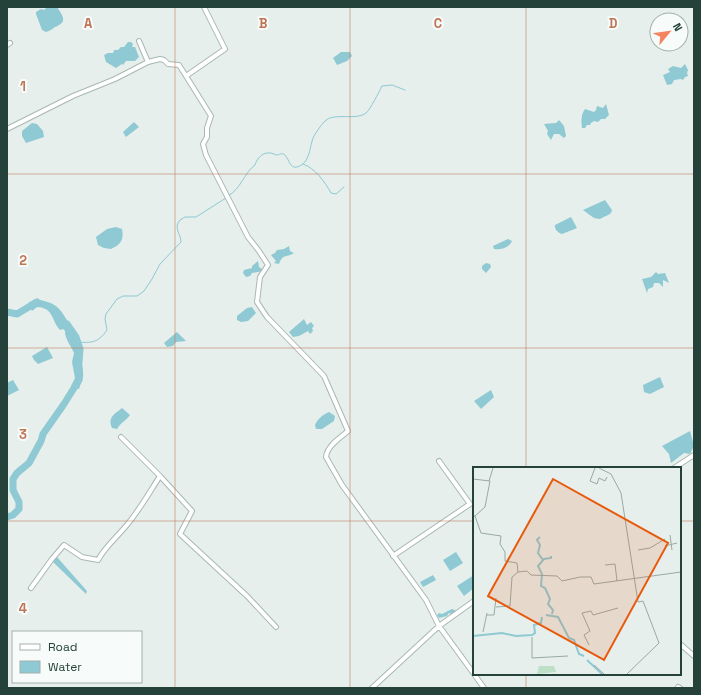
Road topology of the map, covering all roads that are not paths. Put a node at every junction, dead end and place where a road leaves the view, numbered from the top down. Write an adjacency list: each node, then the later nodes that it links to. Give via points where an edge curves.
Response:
1 (204, 7): 4 (street, via 225,49)
2 (139, 41): 3 (street)
3 (148, 62): 4 (street, via 160,59 179,65); 5 (street)
4 (186, 76): 11 (street, via 211,116 203,144 206,155 248,237 268,265 260,277 257,302 267,317 324,376 348,431 336,441 326,457 342,485)
5 (7, 128)
6 (122, 437): 10 (street)
7 (694, 455): 9 (street)
8 (439, 461): 11 (street, via 470,504)
9 (676, 467)
10 (160, 476): 12 (street, via 127,526 98,560 82,557 64,545); 14 (street, via 192,511 180,534)
11 (393, 556): 15 (street, via 426,600)
12 (31, 588)
13 (473, 602): 15 (street)
14 (276, 626)
15 (439, 626): 18 (street); 20 (street)
16 (681, 645): 17 (street)
17 (694, 656)
18 (473, 673)
19 (475, 675): 21 (street)
20 (372, 688)
21 (484, 688)

